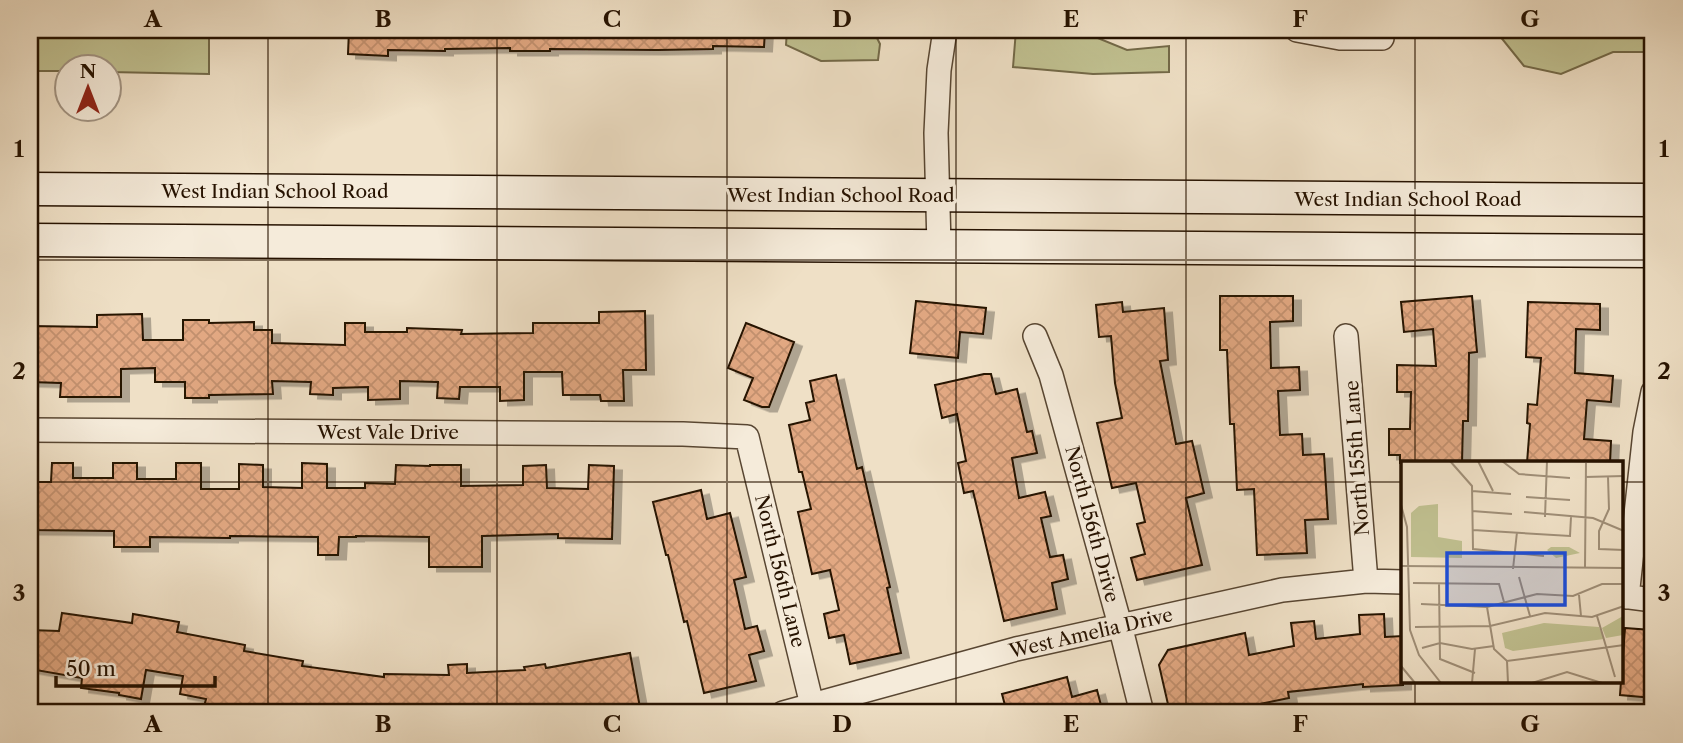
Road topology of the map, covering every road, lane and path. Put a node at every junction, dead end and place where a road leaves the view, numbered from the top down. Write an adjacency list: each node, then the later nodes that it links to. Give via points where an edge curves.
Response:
1 (945, 30): 5 (street, via 937,103)
2 (1297, 30): 3 (street, via 1340,38)
3 (1382, 38)
4 (30, 189): 5 (main road, West Indian School Road)
5 (938, 196): 6 (main road, West Indian School Road); 8 (street)
6 (1653, 200)
7 (30, 240): 8 (main road)
8 (939, 246): 9 (main road)
9 (1653, 251)
10 (1035, 336): 19 (street, North 156th Drive, via 1051,375)
11 (1346, 336): 15 (street, North 155th Lane)
12 (1653, 392): 17 (street)
13 (30, 430): 14 (street, West Vale Drive)
14 (747, 437): 20 (street, North 156th Lane)
15 (1366, 581): 16 (street, West Amelia Drive); 19 (street, West Amelia Drive, via 1282,590)
16 (1401, 582)
17 (1625, 596): 18 (street)
18 (1653, 600)
19 (1120, 625): 20 (street, West Amelia Drive); 22 (street, North 156th Drive)
20 (812, 705): 21 (street, West Amelia Drive)
21 (783, 713)
22 (1142, 713)

